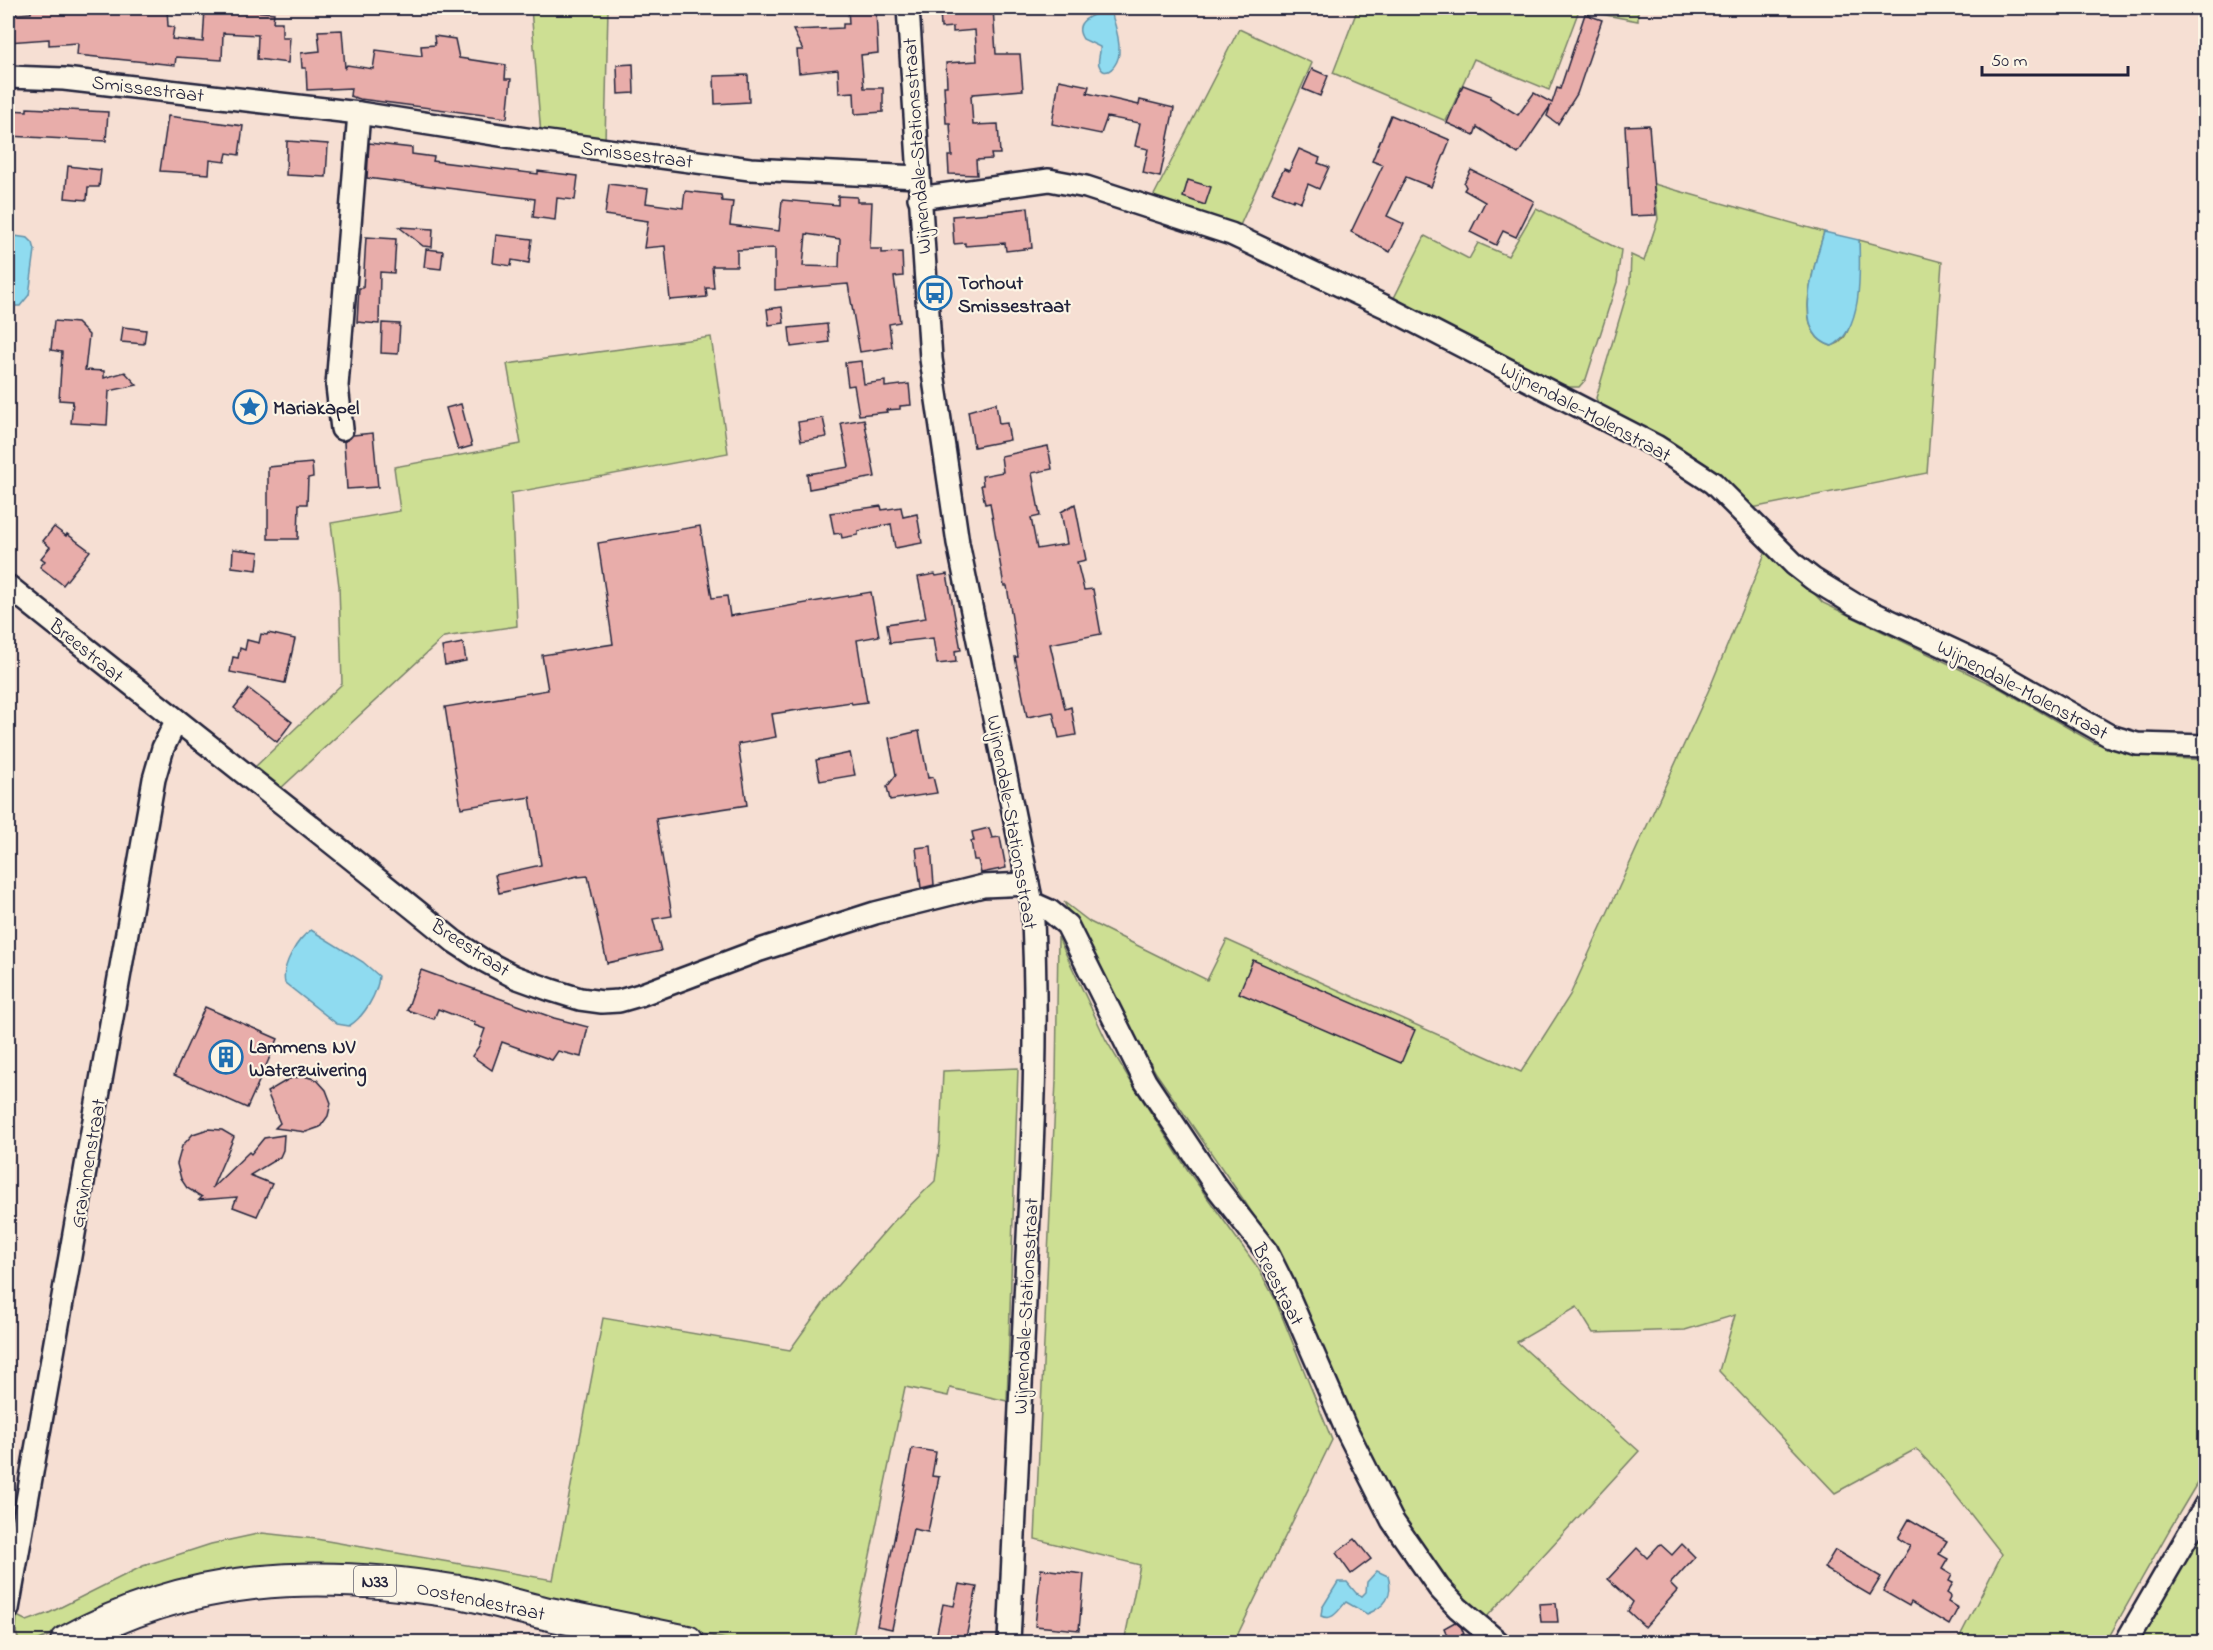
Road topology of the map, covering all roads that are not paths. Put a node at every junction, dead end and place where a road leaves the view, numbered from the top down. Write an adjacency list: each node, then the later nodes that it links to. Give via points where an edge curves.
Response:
1 (908, 8): 4 (street, Wijnendale-Stationsstraat)
2 (8, 77): 3 (street, Smissestraat, via 63,79)
3 (359, 113): 4 (street, Smissestraat, via 750,169); 5 (street, via 337,386)
4 (918, 187): 8 (street, Wijnendale-Molenstraat, via 1049,180 1086,187 1232,234 1384,306 1656,446 1713,483 1795,564 1854,604 1987,666 2110,736 2146,745); 9 (street, Wijnendale-Stationsstraat, via 931,359 958,543)
5 (342, 429)
6 (8, 586): 7 (street, Breestraat)
7 (176, 721): 9 (street, Breestraat, via 455,942 515,976 580,999 619,1001 875,913 983,886); 11 (street, Gravinnenstraat, via 154,778)
8 (2205, 746)
9 (1030, 893): 14 (street, Wijnendale-Stationsstraat, via 1036,1047); 15 (street, Breestraat, via 1067,925 1145,1081 1214,1184 1267,1252 1346,1430 1392,1520 1439,1588)
10 (2205, 1504): 16 (street)
11 (8, 1609)
12 (67, 1642): 13 (main road, Oostendestraat / N33, via 145,1607 193,1593 249,1582 299,1578 392,1582 454,1591)
13 (687, 1642)
14 (1009, 1642)
15 (1498, 1642)
16 (2126, 1642)

